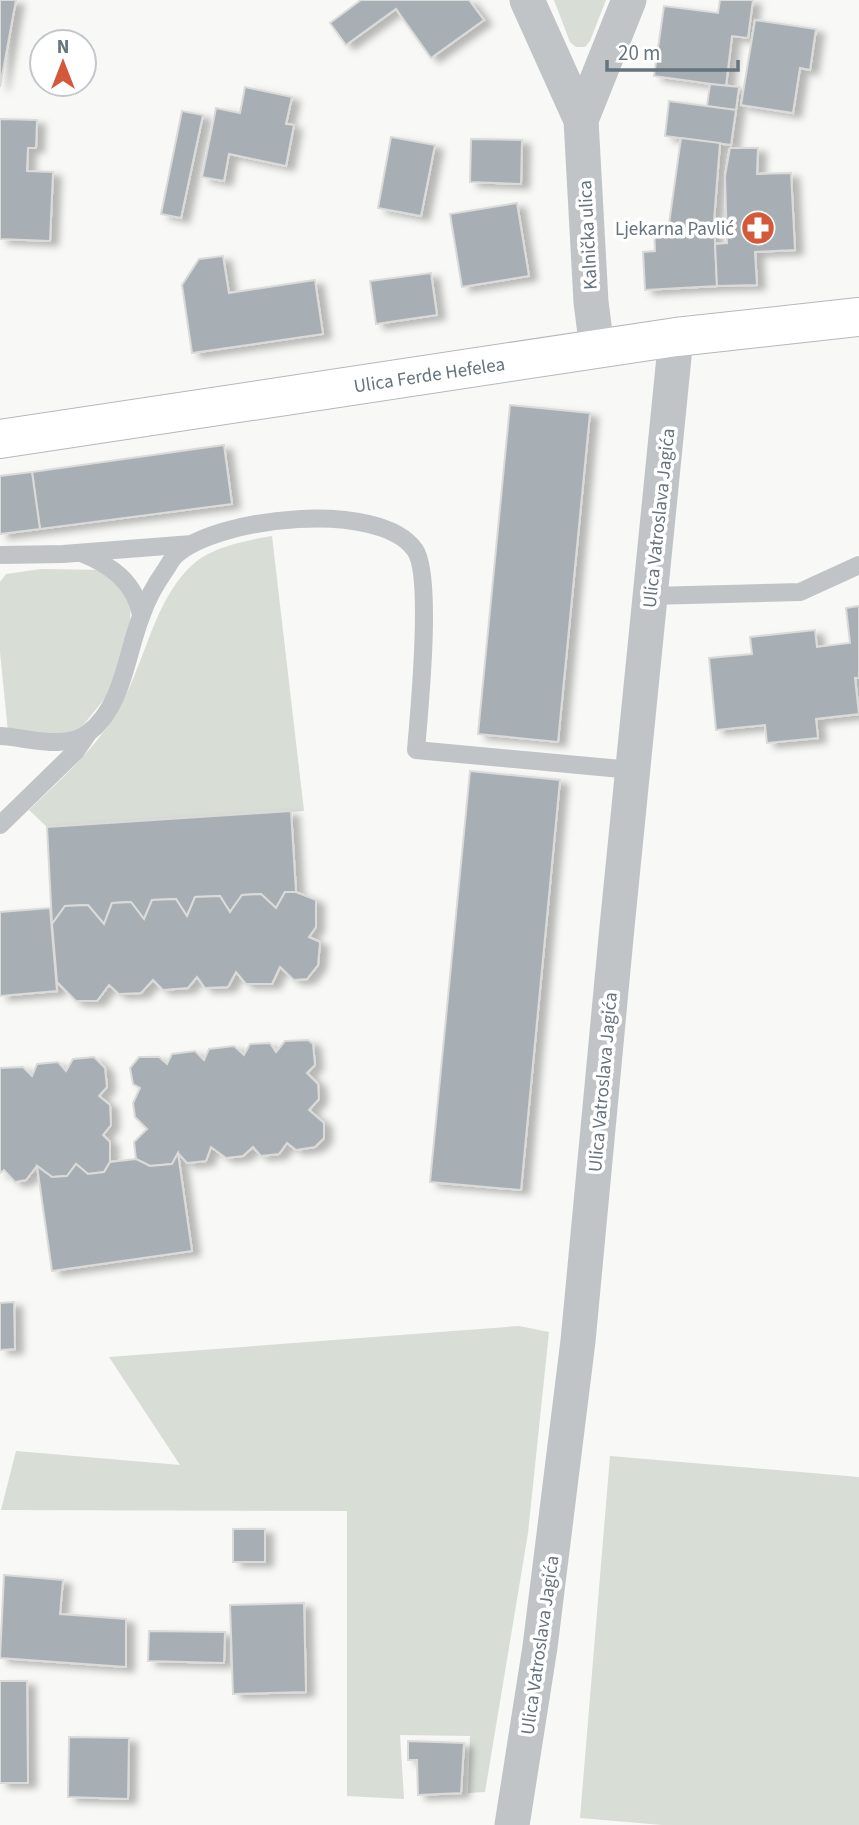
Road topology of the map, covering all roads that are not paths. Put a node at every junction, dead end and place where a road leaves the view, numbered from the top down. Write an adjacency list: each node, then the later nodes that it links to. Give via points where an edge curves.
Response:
1 (527, 0): 3 (street, Kalnička ulica)
2 (629, 0): 3 (street, Kalnička ulica)
3 (581, 120): 6 (street, Kalnička ulica)
4 (859, 317): 5 (main road, Ulica Ferde Hefelea)
5 (676, 337): 6 (main road, Ulica Ferde Hefelea); 12 (street, Ulica Vatroslava Jagića)
6 (597, 349): 7 (main road, Ulica Ferde Hefelea)
7 (0, 439)
8 (195, 544): 9 (lane); 13 (lane, via 176,555); 16 (lane, via 240,526 281,520 349,520 380,526 400,536 415,550 422,568 416,750)
9 (79, 552): 10 (lane); 13 (lane, via 120,575 132,588)
10 (0, 555)
11 (859, 565): 12 (lane, via 800,592)
12 (650, 596): 16 (street, Ulica Vatroslava Jagića)
13 (141, 615): 14 (lane, via 118,692)
14 (87, 735): 15 (lane, via 58,742); 17 (lane)
15 (0, 736)
16 (632, 770): 18 (street, Ulica Vatroslava Jagića, via 578,1341 541,1647)
17 (0, 825)
18 (512, 1825)

